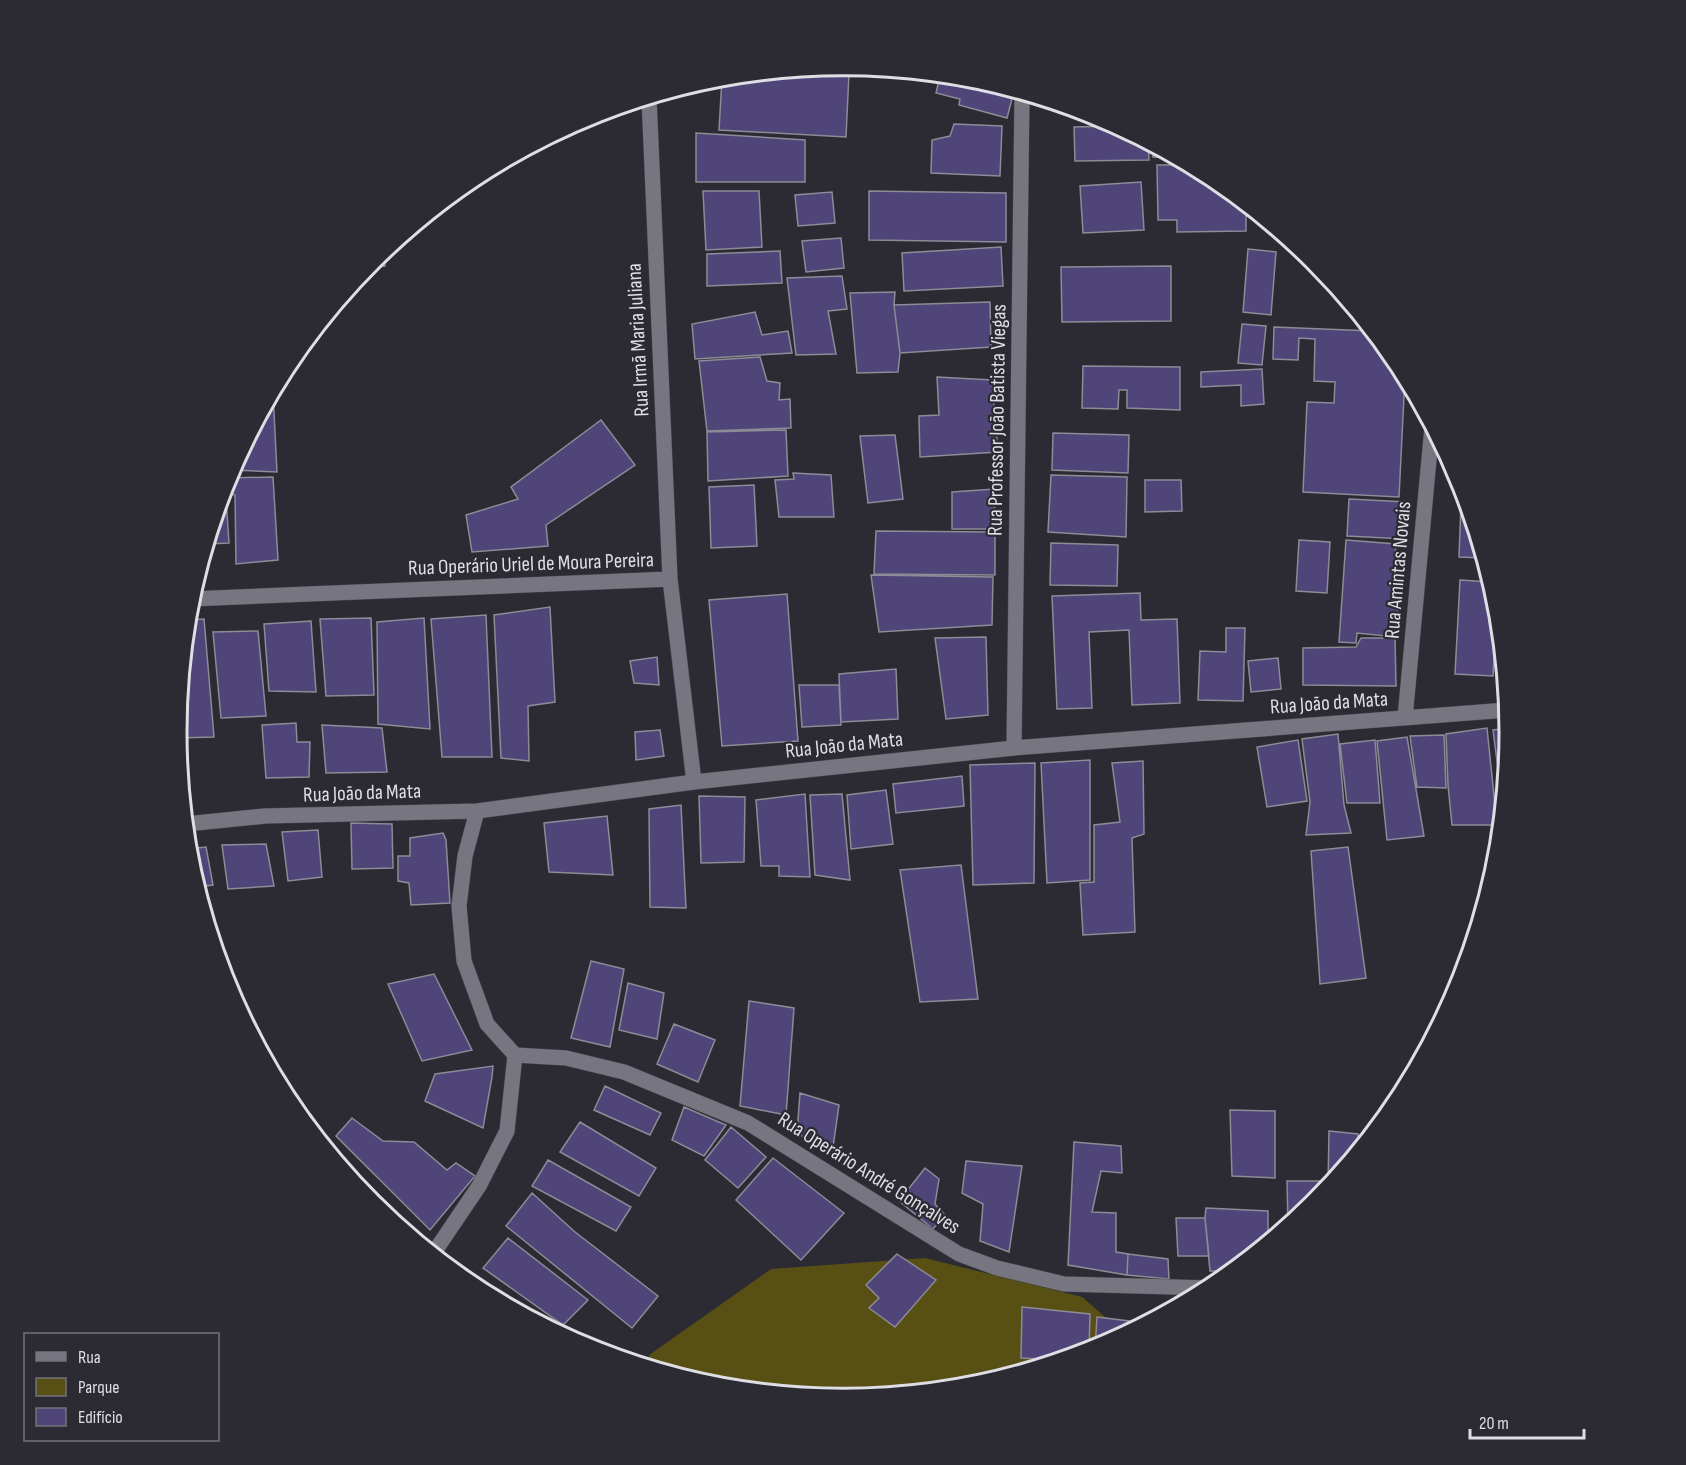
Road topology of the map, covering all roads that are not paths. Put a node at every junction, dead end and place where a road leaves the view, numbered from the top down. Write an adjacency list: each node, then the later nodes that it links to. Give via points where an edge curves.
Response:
1 (1022, 102): 8 (street, Rua Professor João Batista Viegas)
2 (649, 106): 4 (street, Rua Irmã Maria Juliana)
3 (1431, 441): 7 (street, Rua Amintas Novais)
4 (670, 579): 5 (street, Rua Operário Uriel de Moura Pereira); 9 (street, Rua Operário Uriel de Moura Pereira)
5 (201, 599)
6 (1498, 711): 7 (street, Rua João da Mata)
7 (1405, 718): 8 (street, Rua João da Mata)
8 (1014, 748): 9 (street, Rua João da Mata)
9 (694, 782): 10 (street, Rua João da Mata)
10 (477, 811): 11 (street, Rua João da Mata, via 265,816); 12 (street, via 465,856 459,906 464,961 487,1024)
11 (194, 823)
12 (515, 1055): 13 (street, via 507,1131 479,1186); 14 (street, Rua Operário André Gonçalves, via 566,1058 624,1072 748,1123 959,1254 997,1268 1064,1284)
13 (437, 1248)
14 (1192, 1288)

